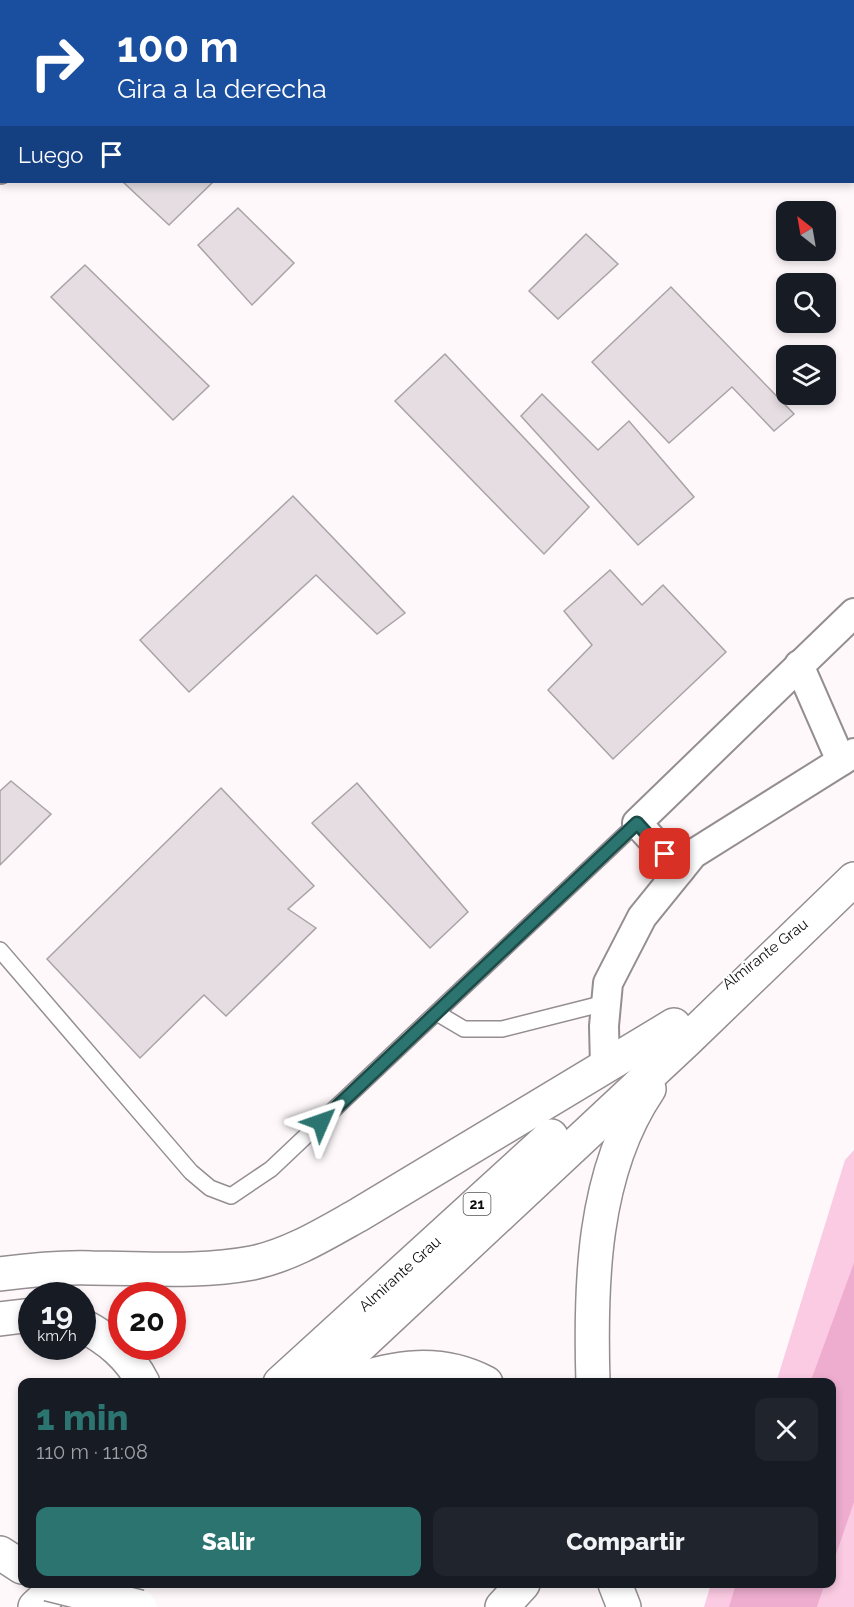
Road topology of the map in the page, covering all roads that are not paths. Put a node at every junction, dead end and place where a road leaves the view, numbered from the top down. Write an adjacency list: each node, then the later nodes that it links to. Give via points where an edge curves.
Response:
1 (854, 613): 2 (street)
2 (799, 665): 3 (street); 4 (street)
3 (847, 757): 5 (street, via 693,854)
4 (637, 823): 5 (street); 9 (lane)
5 (680, 870): 8 (street, via 642,917 608,983)
6 (854, 879): 10 (highway, Almirante Grau / 21)
7 (0, 950): 9 (lane, via 191,1172 210,1188 231,1196 272,1169)
8 (605, 1003): 9 (lane, via 502,1029 464,1029); 11 (street)
9 (437, 1013)
10 (680, 1033): 11 (highway); 17 (highway, Almirante Grau / 21); 18 (highway, Almirante Grau / 21); 21 (highway, via 642,1100 619,1148 612,1173 593,1274)
11 (605, 1066): 12 (highway, via 317,1238 274,1257 194,1269 89,1268)
12 (0, 1274)
13 (18, 1317): 14 (highway)
14 (0, 1319)
15 (96, 1334): 16 (highway, via 116,1347)
16 (140, 1378)
17 (286, 1378)
18 (325, 1378)
19 (365, 1378): 20 (highway, via 417,1366)
20 (474, 1378)
21 (593, 1378)
22 (80, 1588): 25 (highway)
23 (519, 1588): 27 (highway)
24 (617, 1588): 28 (highway)
25 (56, 1592): 26 (highway, bridge)
26 (140, 1607)
27 (502, 1607)
28 (624, 1607)

